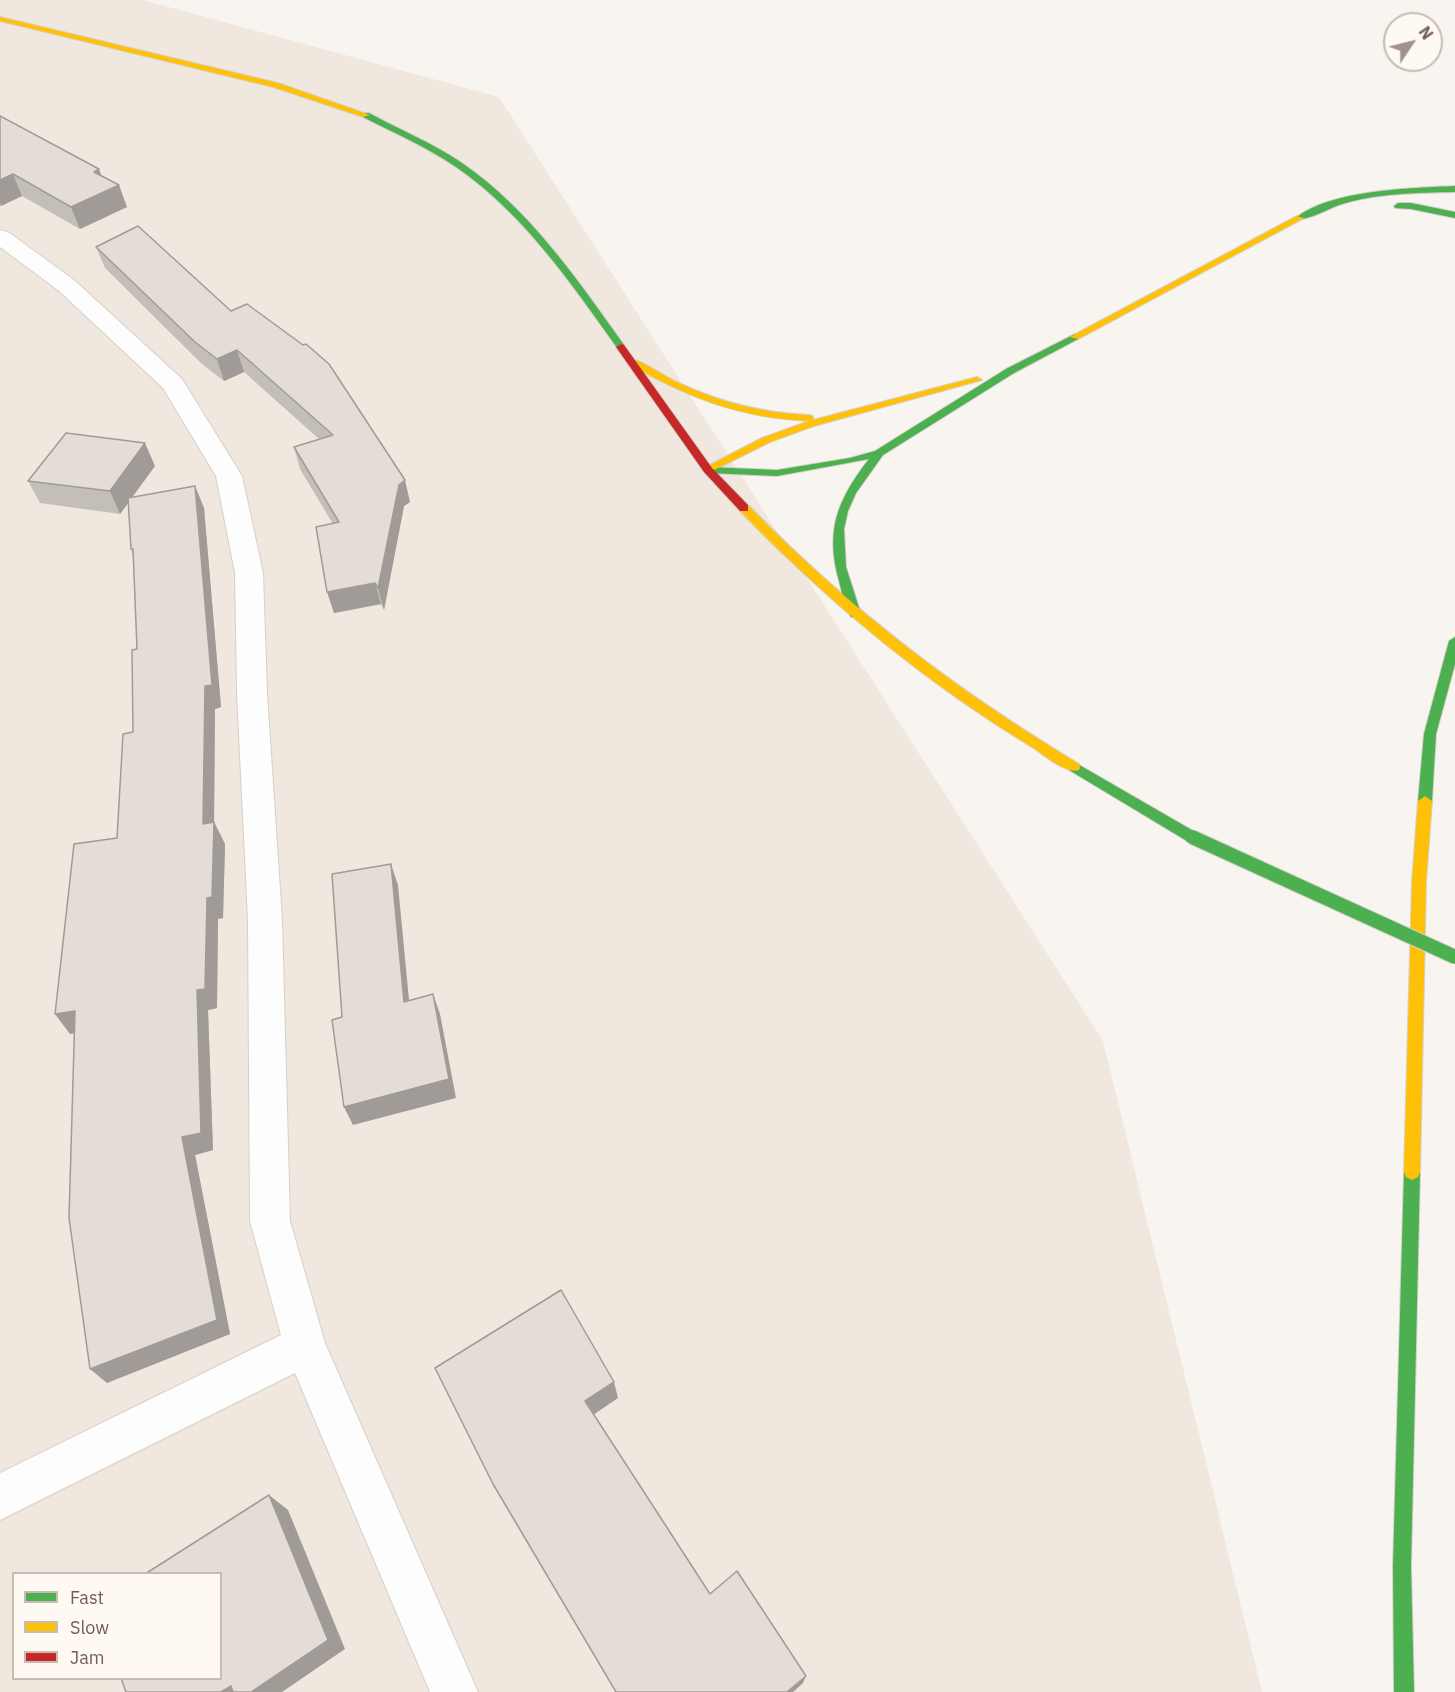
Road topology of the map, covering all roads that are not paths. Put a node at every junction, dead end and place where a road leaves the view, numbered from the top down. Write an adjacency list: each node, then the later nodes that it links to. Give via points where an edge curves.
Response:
1 (0, 20): 6 (main road, via 275,84 357,110 411,137 460,166 509,205 562,264)
2 (1455, 189): 3 (main road, via 1385,191 1345,199)
3 (1310, 213): 4 (main road, via 1411,206); 7 (main road)
4 (1455, 215)
5 (0, 237): 14 (street, via 66,285 173,384 229,476 249,573 265,920 270,1221)
6 (630, 361): 8 (main road, via 684,393 719,406 760,416); 10 (main road)
7 (1011, 371): 8 (main road); 9 (main road)
8 (825, 419): 10 (main road, via 757,444)
9 (879, 453): 10 (main road, via 777,473); 11 (main road, via 859,477 843,506 838,539 841,577)
10 (708, 470): 11 (main road, via 774,541)
11 (855, 614): 13 (main road, bridge, via 965,698 1192,837)
12 (1455, 641): 17 (main road, via 1430,734 1419,882 1402,1566)
13 (1455, 957)
14 (305, 1346): 15 (street); 16 (street)
15 (0, 1497)
16 (454, 1692)
17 (1404, 1692)

